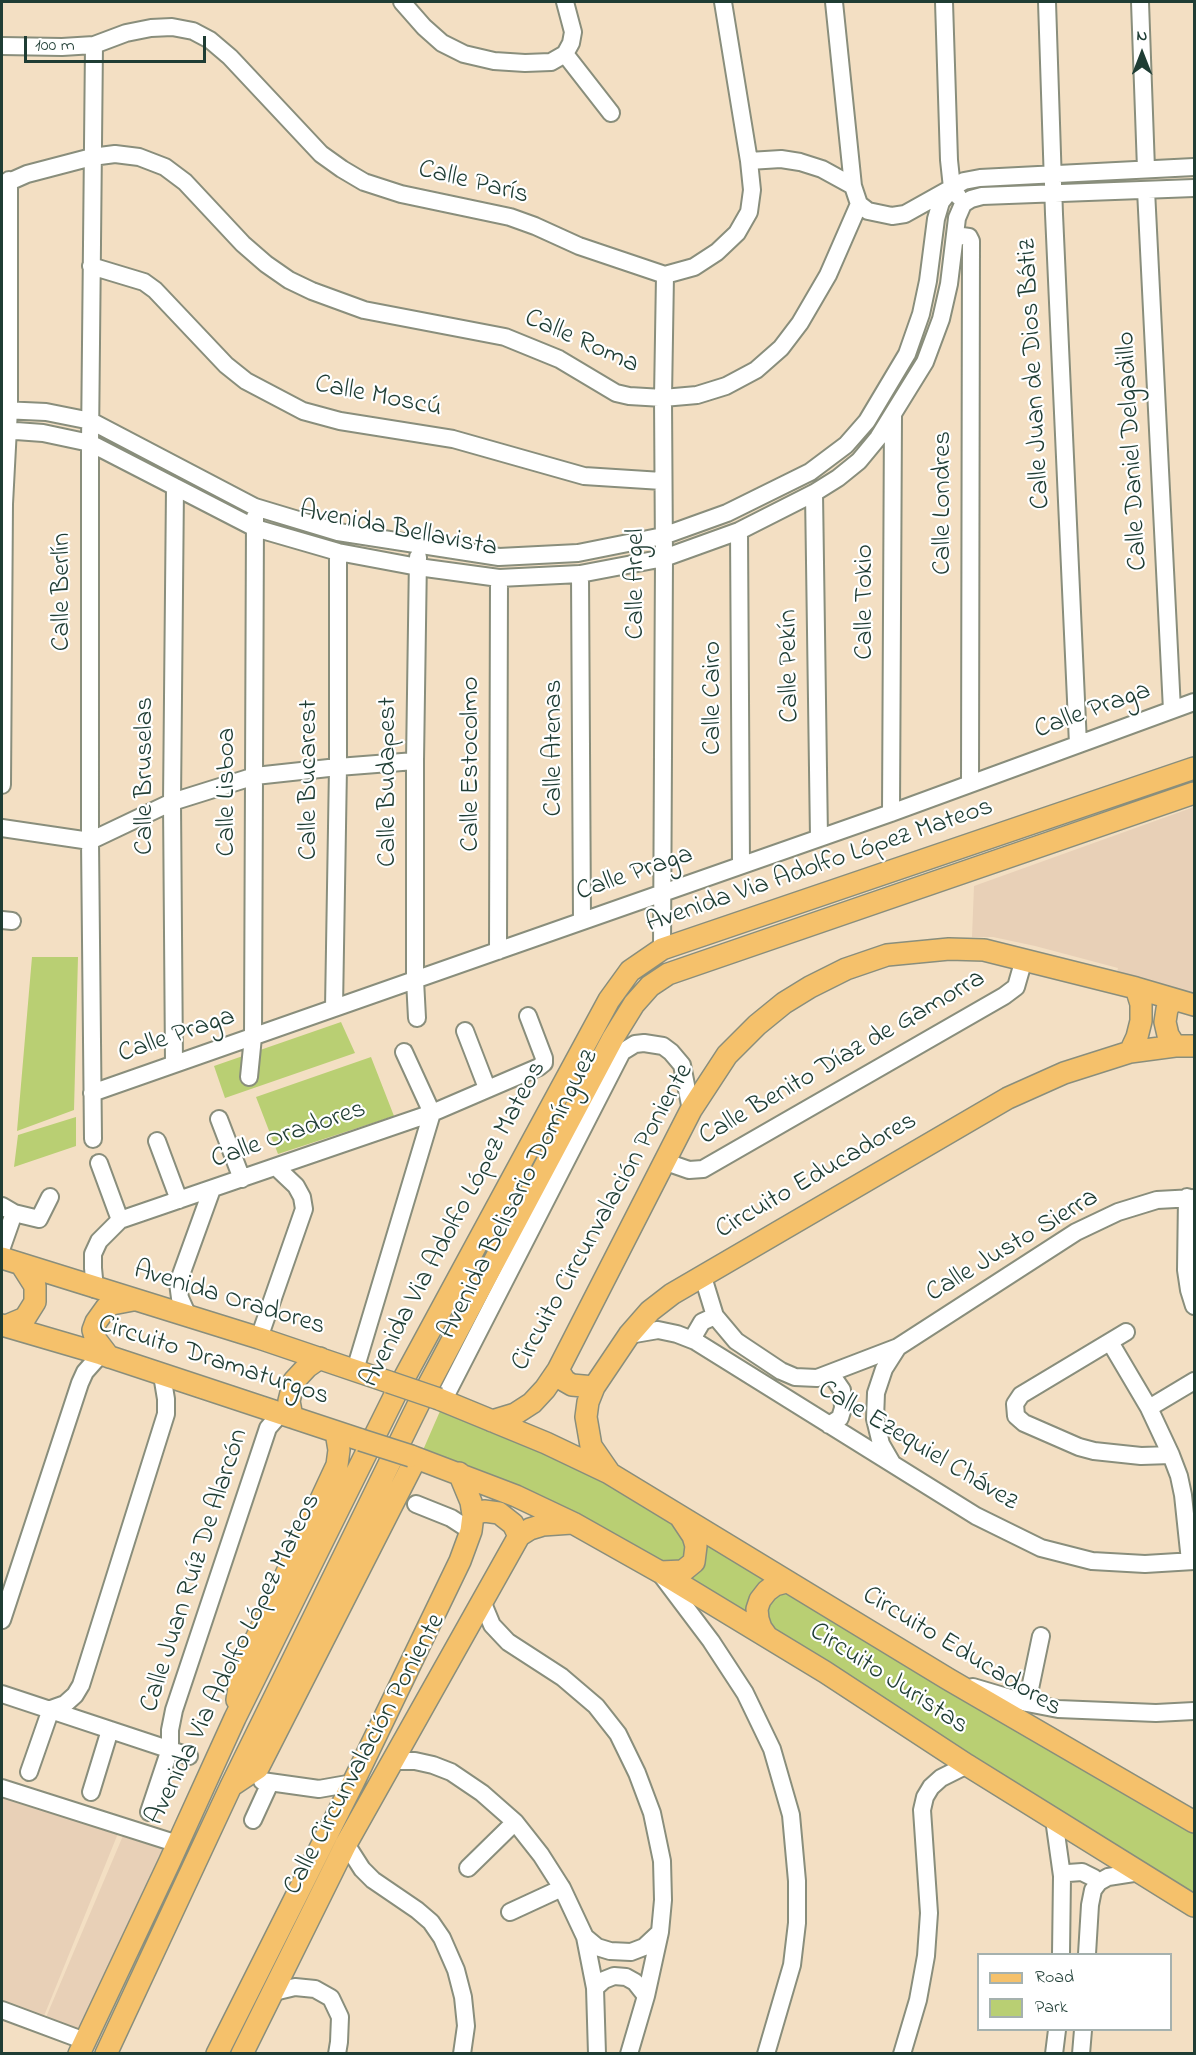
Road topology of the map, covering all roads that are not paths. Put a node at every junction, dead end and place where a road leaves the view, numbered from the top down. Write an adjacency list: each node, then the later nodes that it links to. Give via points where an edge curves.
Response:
1 (402, 2): 10 (street, via 442,43 464,54 525,63 551,62)
2 (565, 2): 10 (street, via 573,32)
3 (723, 2): 13 (street)
4 (834, 2): 18 (street)
5 (944, 2): 19 (street)
6 (1047, 2): 16 (street, Calle Juan de Dios Bátiz)
7 (1140, 2): 15 (street)
8 (94, 45): 9 (street, Calle París); 12 (street, Calle Berlín); 27 (street, Calle París, via 151,28 193,32 230,57 321,154 364,182 401,194 510,217)
9 (2, 46)
10 (565, 54): 11 (street)
11 (611, 113)
12 (92, 157): 17 (street, Calle Roma); 26 (street, Calle Berlín); 31 (street, Calle Roma, via 139,157 165,167 266,264 312,291 364,310 505,337 559,359 616,393)
13 (749, 161): 18 (street, via 800,162); 27 (street, via 752,190 748,212 737,233 694,267)
14 (1194, 167): 15 (street)
15 (1146, 169): 16 (street)
16 (1053, 173): 19 (street, via 980,178); 22 (street, Calle Juan de Dios Bátiz)
17 (5, 183): 32 (street)
18 (853, 186): 23 (street)
19 (952, 188): 23 (street, via 905,214 879,214); 24 (street); 30 (street, Avenida Bellavista, via 941,202 936,219 921,314 907,354)
20 (1194, 189): 21 (street)
21 (1146, 190): 22 (street); 52 (street, Calle Daniel Delgadillo)
22 (1054, 194): 24 (street, via 982,195); 53 (street, Calle Juan de Dios Bátiz)
23 (859, 204): 31 (street, Calle Roma, via 828,275 781,348 756,370 726,386 697,395)
24 (963, 204): 25 (street, Avenida Bellavista)
25 (955, 235): 28 (street, Avenida Bellavista); 29 (street, Calle Londres, via 969,237 971,241)
26 (91, 266): 34 (street, Calle Berlín); 37 (street, Calle Moscú, via 144,282 226,365 246,381 303,411 340,421 453,439 584,476)
27 (665, 275): 31 (street, Calle Argel)
28 (943, 312): 29 (street); 33 (street, Avenida Bellavista, via 925,362)
29 (971, 330): 58 (street, Calle Londres)
30 (885, 393): 33 (street, Calle Tokio); 44 (street, Avenida Bellavista, via 846,445 810,472 727,513)
31 (663, 398): 37 (street, Calle Argel)
32 (5, 409): 34 (street, Avenida Bellavista); 35 (street)
33 (893, 416): 39 (street, Avenida Bellavista, via 859,460); 62 (street, Calle Tokio)
34 (91, 421): 36 (street, Calle Berlín); 41 (street, Avenida Bellavista)
35 (4, 430): 36 (street, Avenida Bellavista); 40 (street)
36 (90, 443): 38 (street, Avenida Bellavista); 65 (street, Calle Berlín)
37 (663, 481): 44 (street, Calle Argel)
38 (175, 487): 42 (street, Avenida Bellavista); 61 (street, Calle Bruselas)
39 (814, 493): 43 (street, Avenida Bellavista); 64 (street, Calle Pekín)
40 (3, 505): 59 (street)
41 (255, 507): 42 (street, Calle Lisboa); 45 (street, Avenida Bellavista, via 338,532)
42 (255, 528): 46 (street, Avenida Bellavista); 57 (street, Calle Lisboa)
43 (739, 531): 47 (street, Avenida Bellavista); 66 (street, Calle Cairo)
44 (663, 536): 45 (street, Avenida Bellavista, via 578,553 499,557); 47 (street, Calle Argel)
45 (418, 546): 48 (street, Calle Budapest)
46 (338, 552): 48 (street, Avenida Bellavista); 55 (street, Calle Bucarest)
47 (664, 558): 49 (street, Avenida Bellavista); 67 (street, Calle Argel)
48 (418, 567): 50 (street, Avenida Bellavista); 54 (street, Calle Budapest)
49 (580, 574): 50 (street, Avenida Bellavista); 68 (street, Calle Atenas)
50 (499, 578): 70 (street, Calle Estocolmo)
51 (1194, 702): 52 (street, Calle Praga)
52 (1172, 710): 53 (street, Calle Praga)
53 (1078, 744): 58 (street, Calle Praga)
54 (415, 761): 55 (street); 72 (street, Calle Budapest)
55 (338, 767): 57 (street); 76 (street, Calle Bucarest)
56 (1194, 768): 69 (main road, Avenida Via Adolfo López Mateos)
57 (255, 776): 61 (street); 80 (street, Calle Lisboa)
58 (970, 784): 62 (street, Calle Praga)
59 (2, 785)
60 (1194, 793): 162 (main road, Avenida Via Adolfo López Mateos, via 688,966 650,986 613,1038 424,1393)
61 (172, 802): 65 (street); 84 (street, Calle Bruselas)
62 (891, 813): 64 (street, Calle Praga)
63 (2, 828): 65 (street)
64 (819, 838): 66 (street, Calle Praga)
65 (90, 841): 87 (street, Calle Berlín)
66 (741, 865): 67 (street, Calle Praga)
67 (661, 893): 68 (street, Calle Praga); 69 (street, Calle Argel)
68 (582, 921): 70 (street, Calle Praga)
69 (662, 950): 154 (main road, Avenida Via Adolfo López Mateos, via 630,971 609,1000 396,1393)
70 (498, 951): 72 (street, Calle Praga)
71 (1024, 959): 73 (main road, Circuito Circunvalación Poniente); 88 (main road, Circuito Circunvalación Poniente, via 984,950 913,951 887,954 846,969 784,1003 758,1025 727,1055); 93 (street, Calle Benito Díaz de Gamorra, via 1016,987 1004,996 703,1169 689,1170)
72 (415, 980): 76 (street, Calle Praga); 78 (street, Calle Budapest)
73 (1136, 988): 74 (main road, Circuito Circunvalación Poniente); 83 (main road, via 1141,1021)
74 (1173, 999): 75 (main road, Circuito Circunvalación Poniente); 81 (main road, via 1165,1022 1168,1035)
75 (1194, 1005)
76 (334, 1008): 80 (street, Calle Praga)
77 (528, 1016): 86 (street, Calle Oradores, via 544,1064)
78 (417, 1018)
79 (465, 1031): 86 (street)
80 (253, 1037): 84 (street, Calle Praga); 85 (street, Calle Lisboa)
81 (1185, 1046): 83 (main road, Circuito Educadores)
82 (404, 1052): 89 (street)
83 (1130, 1052): 105 (main road, Circuito Educadores, via 1064,1073 1008,1098)
84 (174, 1064): 87 (street, Calle Praga)
85 (249, 1077)
86 (487, 1088): 89 (street, Calle Oradores)
87 (92, 1093): 91 (street, Calle Berlín)
88 (691, 1110): 93 (main road, Circuito Circunvalación Poniente); 126 (street, Avenida Belisario Domínguez, via 682,1065 671,1052 663,1046 644,1043 622,1052)
89 (432, 1113): 95 (street, Calle Oradores); 120 (street)
90 (219, 1119): 96 (street)
91 (93, 1139)
92 (158, 1141): 100 (street)
93 (666, 1162): 121 (main road, Circuito Circunvalación Poniente)
94 (99, 1163): 102 (street)
95 (277, 1168): 96 (street, Calle Oradores); 114 (street, via 296,1186 304,1209)
96 (242, 1179): 97 (street, Calle Oradores)
97 (212, 1189): 100 (street, Calle Oradores); 109 (street, via 178,1283)
98 (50, 1197): 101 (street, via 39,1219)
99 (1191, 1198): 108 (street, via 1186,1270); 117 (street, Calle Justo Sierra, via 1157,1200 1118,1212 1076,1232)
100 (180, 1200): 102 (street, Calle Oradores)
101 (8, 1209): 103 (street)
102 (120, 1220): 106 (street, Calle Oradores, via 99,1240 93,1254)
103 (2, 1247)
104 (11, 1261): 106 (main road, Avenida Oradores); 111 (main road, via 35,1286 35,1302 25,1318)
105 (703, 1277): 110 (street, Calle Justo Sierra); 113 (main road, Circuito Educadores, via 650,1311)
106 (95, 1289): 107 (main road, Avenida Oradores)
107 (134, 1300): 109 (main road, Avenida Oradores); 118 (main road, via 112,1304 96,1322 93,1330)
108 (1194, 1306)
109 (188, 1316): 114 (main road, Avenida Oradores)
110 (716, 1316): 115 (street, via 702,1322); 122 (street, Calle Justo Sierra, via 736,1341 781,1371 806,1379)
111 (4, 1325): 118 (main road, Circuito Dramaturgos)
112 (1126, 1332): 116 (street)
113 (629, 1335): 115 (street, Calle Ezequiel Chávez, via 658,1330); 125 (main road, Circuito Educadores)
114 (259, 1338): 119 (main road, Avenida Oradores)
115 (695, 1341): 130 (street, Calle Ezequiel Chávez)
116 (1110, 1342): 127 (street); 132 (street, via 1021,1395 1015,1404 1016,1416 1024,1424 1094,1451)
117 (898, 1347): 122 (street, Calle Justo Sierra); 134 (street, Calle Justo Sierra, via 884,1369 876,1393 875,1419 881,1444)
118 (105, 1356): 123 (main road, Circuito Dramaturgos); 146 (street, via 85,1372 80,1383)
119 (320, 1358): 120 (main road, Avenida Oradores); 128 (main road, via 294,1381)
120 (355, 1370): 126 (main road, Avenida Oradores, bridge)
121 (558, 1370): 125 (main road, via 572,1385); 129 (main road, Circuito Circunvalación Poniente, via 532,1403 515,1414)
122 (831, 1374): 130 (street, via 842,1390 843,1408 840,1418)
123 (162, 1375): 128 (main road, Circuito Dramaturgos); 152 (street, via 166,1414 81,1685 65,1704)
124 (1194, 1381): 127 (street)
125 (594, 1387): 136 (main road, Circuito Educadores, via 588,1402 588,1430 591,1446)
126 (441, 1400): 129 (main road, Circuito Educadores)
127 (1149, 1408): 132 (street)
128 (286, 1415): 131 (main road, Circuito Dramaturgos); 156 (street, Calle Juan Ruíz De Alarcón, via 268,1428 174,1710)
129 (492, 1421): 136 (main road, Circuito Educadores)
130 (829, 1425): 134 (street, Calle Ezequiel Chávez)
131 (336, 1432): 133 (main road, Circuito Dramaturgos, bridge); 154 (main road, via 337,1465 242,1669)
132 (1171, 1455): 142 (street, via 1183,1495)
133 (413, 1457): 135 (main road, Circuito Dramaturgos); 162 (main road, via 258,1768)
134 (894, 1467): 142 (street, Calle Ezequiel Chávez, via 976,1516 1041,1548 1092,1561)
135 (459, 1473): 139 (main road, via 469,1496); 140 (main road, Circuito Dramaturgos)
136 (609, 1473): 138 (main road, Circuito Educadores)
137 (416, 1504): 139 (street)
138 (679, 1515): 143 (main road, via 693,1536 694,1562 683,1571); 144 (main road, Circuito Educadores)
139 (472, 1523): 141 (main road, via 484,1511 499,1513 513,1524); 161 (main road, Calle Circunvalación Poniente, via 447,1591)
140 (573, 1523): 141 (main road, via 543,1525); 143 (main road, Circuito Juristas)
141 (519, 1536): 145 (main road, Calle Circunvalación Poniente)
142 (1192, 1561)
143 (660, 1572): 147 (main road, Circuito Juristas); 197 (street, via 745,1693 772,1749 791,1815 797,1923 792,1965)
144 (786, 1582): 147 (main road, via 766,1591 760,1600 758,1618); 149 (main road, Circuito Educadores)
145 (482, 1600): 158 (main road, Calle Circunvalación Poniente); 179 (street, via 492,1624 508,1642 562,1677 596,1706 618,1734 652,1813 662,1861)
146 (2, 1620)
147 (766, 1635): 159 (main road, Circuito Juristas)
148 (1041, 1636): 151 (street)
149 (948, 1679): 151 (street); 169 (main road, Circuito Educadores)
150 (2, 1694): 152 (street)
151 (1027, 1703): 153 (street, via 1058,1709)
152 (51, 1709): 155 (street); 160 (street)
153 (1194, 1711)
154 (235, 1718): 170 (main road, Avenida Via Adolfo López Mateos)
155 (110, 1730): 156 (street); 164 (street)
156 (170, 1749): 157 (street); 165 (street, Calle Juan Ruíz De Alarcón)
157 (189, 1756)
158 (391, 1761): 168 (street, via 415,1761 451,1772); 171 (main road, Calle Circunvalación Poniente)
159 (967, 1765): 166 (main road, Circuito Juristas); 198 (street, via 931,1787 922,1810 929,1913 926,1956)
160 (29, 1772)
161 (353, 1783): 167 (street, via 319,1789 266,1782); 191 (main road, Calle Circunvalación Poniente)
162 (231, 1786): 190 (main road, Avenida Via Adolfo López Mateos)
163 (2, 1788): 170 (street)
164 (91, 1792)
165 (149, 1812)
166 (1054, 1819): 173 (main road, Circuito Juristas); 174 (street)
167 (253, 1820)
168 (515, 1822): 172 (street); 176 (street)
169 (1194, 1822)
170 (178, 1844): 189 (main road, Avenida Via Adolfo López Mateos)
171 (346, 1845): 184 (main road, Calle Circunvalación Poniente); 194 (street, via 368,1874 431,1922 442,1938 463,1997 466,2026)
172 (468, 1868)
173 (1140, 1872): 175 (street); 177 (main road, Circuito Juristas)
174 (1062, 1876): 175 (street, via 1082,1872); 181 (street)
175 (1099, 1882): 182 (street, via 1090,1905)
176 (562, 1888): 178 (street); 180 (street)
177 (1194, 1905)
178 (510, 1912)
179 (660, 1932): 180 (street, via 644,1947 631,1952 610,1952); 185 (street)
180 (585, 1937): 183 (street)
181 (1061, 1953)
182 (1087, 1953)
183 (595, 1988): 185 (street, via 604,1980 626,1977); 195 (street)
184 (274, 1992): 192 (main road, Calle Circunvalación Poniente); 193 (street, via 295,1986 315,1989 331,1998 340,2017)
185 (646, 1996): 196 (street)
186 (2, 2010): 189 (street)
187 (1057, 2031): 199 (street)
188 (1083, 2031): 200 (street)
189 (82, 2047)
190 (106, 2054)
191 (218, 2054)
192 (242, 2054)
193 (337, 2054)
194 (462, 2054)
195 (597, 2054)
196 (628, 2054)
197 (766, 2054)
198 (902, 2054)
199 (1054, 2054)
200 (1081, 2054)

